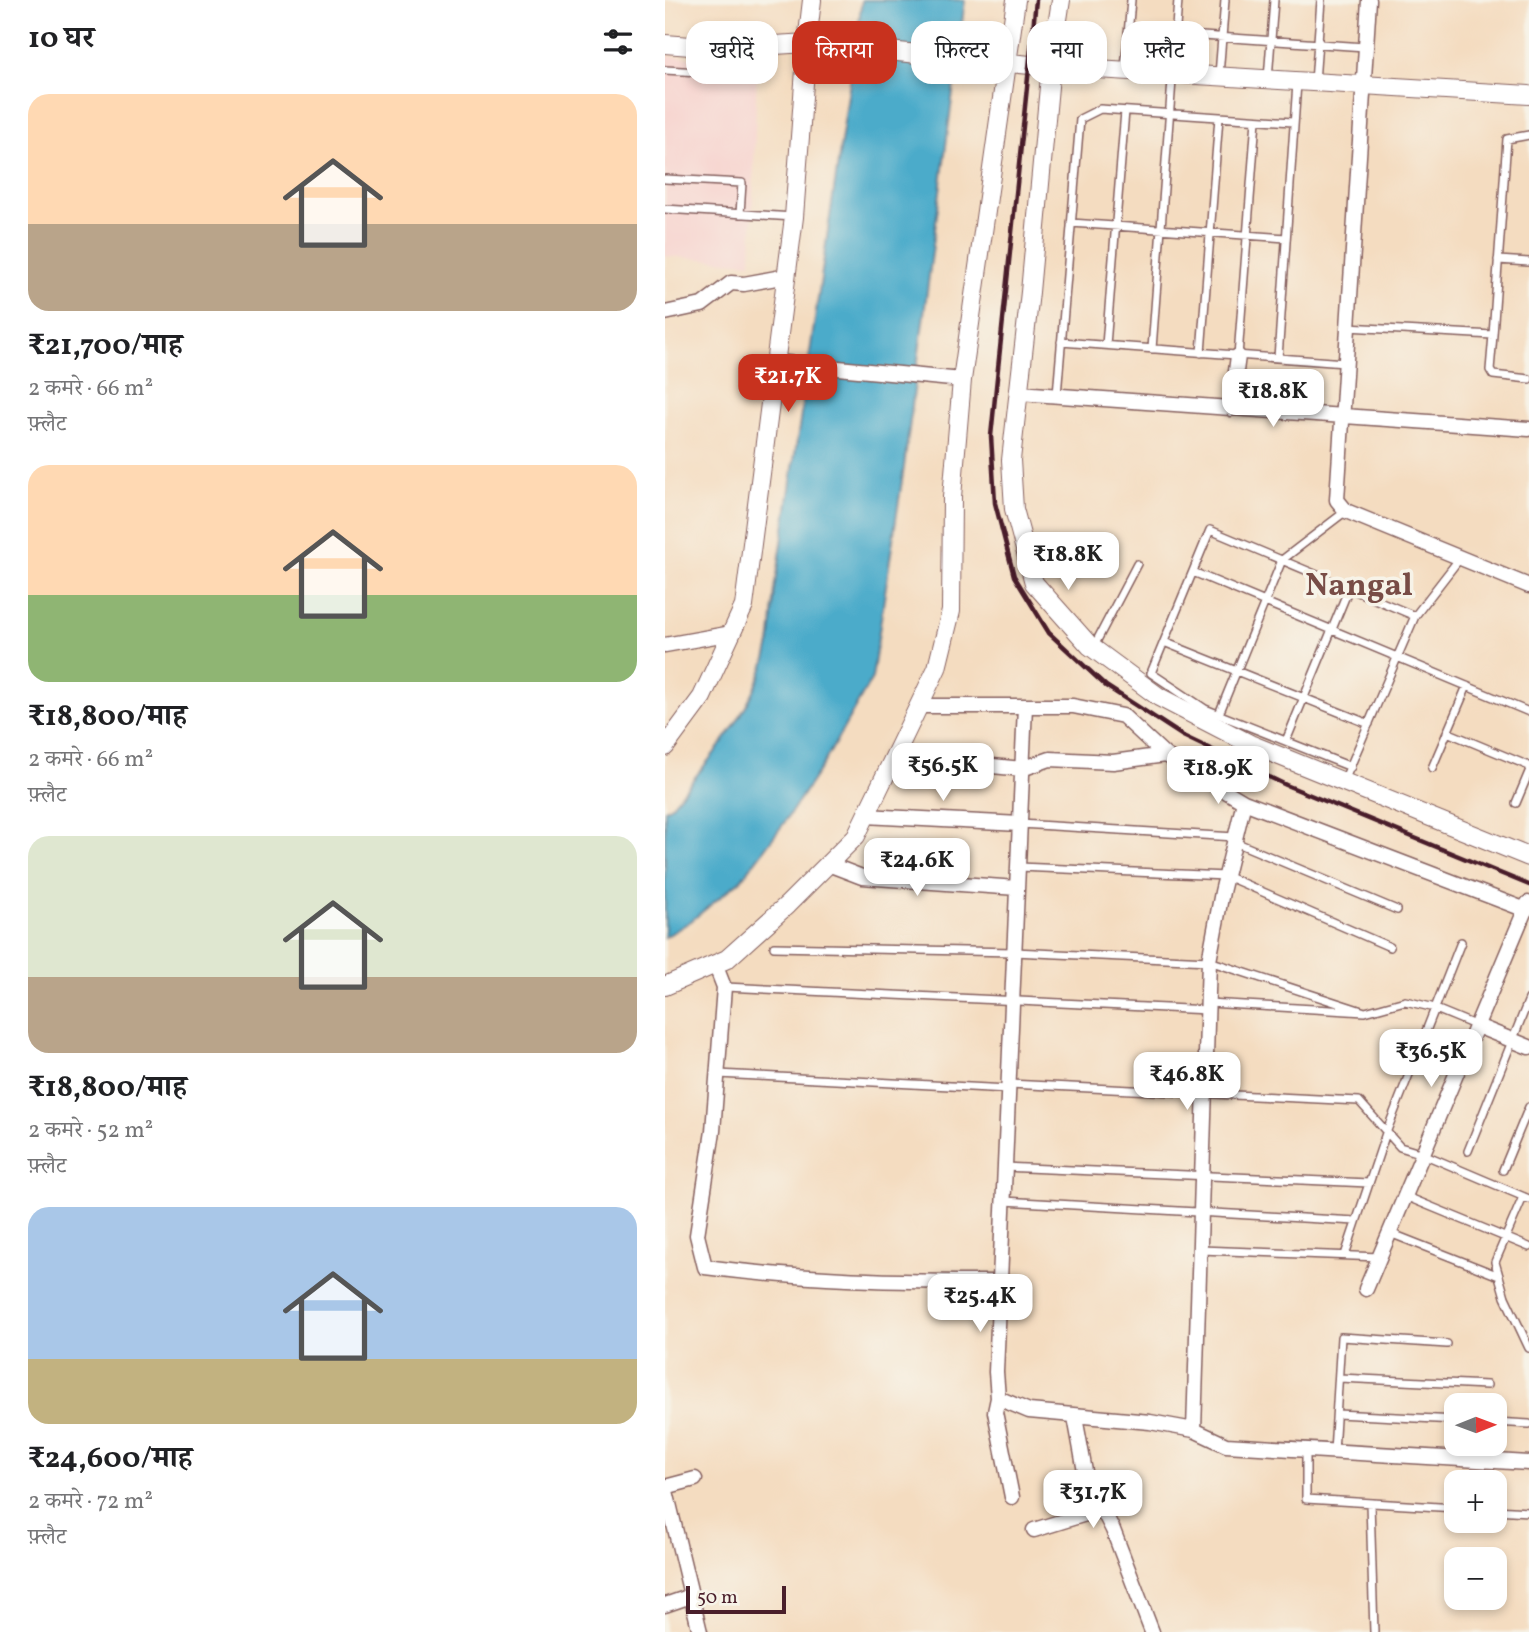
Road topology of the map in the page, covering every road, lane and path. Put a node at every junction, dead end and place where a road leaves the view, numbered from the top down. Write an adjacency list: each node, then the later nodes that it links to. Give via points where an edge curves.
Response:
1 (812, 0): 10 (street)
2 (1016, 0): 14 (street)
3 (1061, 0): 11 (street)
4 (1131, 0): 12 (lane)
5 (1178, 0): 13 (lane)
6 (1225, 0): 18 (lane)
7 (1274, 0): 19 (lane)
8 (1321, 0): 21 (lane)
9 (1369, 0): 23 (street)
10 (810, 21)
11 (1058, 21)
12 (1129, 21)
13 (1176, 21)
14 (1013, 24)
15 (665, 34): 16 (street)
16 (686, 35)
17 (1209, 37): 18 (lane)
18 (1222, 38): 19 (lane); 27 (lane)
19 (1271, 41): 21 (lane); 28 (lane)
20 (665, 44): 22 (street)
21 (1318, 44): 23 (lane); 29 (lane)
22 (686, 46)
23 (1365, 47): 34 (street)
24 (665, 70): 25 (lane)
25 (686, 71)
26 (1209, 75): 27 (street)
27 (1219, 76): 28 (street)
28 (1268, 79): 29 (street)
29 (1306, 81): 34 (street); 40 (lane)
30 (804, 84): 45 (street)
31 (1005, 84): 67 (street)
32 (1049, 84): 68 (street)
33 (1171, 84): 37 (lane)
34 (1362, 85): 35 (street); 56 (street)
35 (1529, 95)
36 (1125, 111): 37 (lane); 46 (lane, via 1100,109 1080,119); 47 (lane)
37 (1169, 114): 38 (lane); 48 (lane)
38 (1219, 117): 39 (lane); 49 (lane)
39 (1256, 120): 40 (lane); 50 (lane)
40 (1293, 122): 51 (lane)
41 (1529, 135): 52 (lane, via 1507,139)
42 (665, 179): 44 (lane, via 742,183)
43 (665, 209): 44 (lane)
44 (740, 214): 45 (lane)
45 (795, 217): 54 (street)
46 (1072, 223): 47 (lane); 58 (lane)
47 (1116, 226): 48 (lane); 59 (lane)
48 (1161, 229): 49 (lane); 60 (lane)
49 (1210, 233): 50 (lane); 61 (lane)
50 (1247, 235): 51 (lane); 62 (lane)
51 (1286, 238): 63 (lane)
52 (1498, 260): 53 (lane); 57 (lane)
53 (1529, 262)
54 (787, 276): 55 (street, via 731,283 702,304); 64 (street)
55 (665, 313)
56 (1347, 327): 57 (lane); 65 (street)
57 (1493, 335): 66 (lane, via 1493,375)
58 (1061, 342): 59 (lane); 69 (lane)
59 (1106, 345): 60 (lane)
60 (1152, 349): 61 (lane)
61 (1201, 353): 62 (lane)
62 (1238, 356): 63 (lane); 70 (street)
63 (1278, 358): 65 (lane)
64 (776, 362): 67 (street); 83 (street, via 744,606)
65 (1345, 363): 71 (street)
66 (1529, 379)
67 (962, 380): 91 (street, via 952,497 951,611 937,668)
68 (1019, 393): 69 (street); 86 (street, via 1011,460 1014,509 1034,583)
69 (1057, 396): 70 (street)
70 (1231, 408): 71 (street)
71 (1342, 416): 72 (street); 73 (street, via 1337,500)
72 (1529, 429)
73 (1346, 511): 74 (street); 75 (lane)
74 (1460, 558): 78 (street); 81 (lane)
75 (1282, 560): 77 (lane, via 1210,530); 79 (lane); 80 (lane)
76 (1137, 564): 86 (lane)
77 (1193, 572): 80 (lane); 84 (lane)
78 (1529, 586)
79 (1349, 588): 81 (lane); 82 (lane)
80 (1265, 602): 82 (lane); 88 (lane)
81 (1415, 616): 87 (lane)
82 (1332, 630): 87 (lane); 90 (lane)
83 (732, 633): 85 (street); 98 (street, via 702,697)
84 (1164, 642): 88 (lane); 94 (lane, via 1151,673)
85 (665, 645)
86 (1093, 649): 105 (street, via 1159,696 1250,744)
87 (1398, 657): 89 (lane); 95 (lane)
88 (1237, 671): 90 (lane); 94 (lane)
89 (1467, 686): 93 (lane); 96 (lane)
90 (1304, 698): 95 (lane); 97 (lane)
91 (918, 706): 92 (street); 100 (street)
92 (1025, 706): 99 (street, via 1073,706 1123,716); 103 (street)
93 (1529, 712)
94 (1219, 715): 97 (lane)
95 (1369, 724): 105 (lane)
96 (1447, 732): 101 (lane); 102 (lane)
97 (1286, 741): 105 (lane)
98 (665, 747)
99 (1165, 755): 103 (street, via 1113,762 1050,759); 106 (street)
100 (894, 756): 103 (street); 108 (street)
101 (1529, 766)
102 (1432, 768)
103 (1022, 769): 109 (street)
104 (1529, 772): 107 (lane)
105 (1347, 774): 111 (street)
106 (1244, 802): 110 (street); 116 (street)
107 (1516, 803)
108 (865, 816): 109 (street); 112 (street, via 856,836)
109 (1020, 824): 110 (lane); 113 (street)
110 (1235, 839): 114 (street); 117 (lane)
111 (1529, 857)
112 (828, 863): 115 (street, via 862,877); 123 (street, via 727,959)
113 (1018, 867): 114 (lane); 115 (street)
114 (1226, 876): 120 (lane); 122 (street)
115 (1017, 888): 121 (street)
116 (1528, 907): 131 (street)
117 (1397, 910)
118 (1461, 942): 129 (lane)
119 (774, 947): 121 (lane)
120 (1390, 947)
121 (1014, 952): 122 (lane); 127 (street)
122 (1209, 961): 128 (street); 130 (lane)
123 (715, 964): 124 (street); 125 (street)
124 (665, 986)
125 (724, 987): 127 (lane); 134 (street)
126 (1529, 999): 132 (lane)
127 (1012, 1001): 128 (lane); 135 (street)
128 (1208, 1007): 130 (lane); 136 (street)
129 (1434, 1008): 130 (lane, via 1405,1002); 131 (lane); 138 (lane)
130 (1365, 1012)
131 (1477, 1026): 132 (street); 140 (street)
132 (1513, 1040): 133 (street); 139 (lane)
133 (1529, 1047)
134 (718, 1074): 135 (lane); 157 (street, via 697,1235 705,1267 873,1282)
135 (1008, 1086): 136 (lane); 141 (street)
136 (1205, 1094): 138 (lane, via 1359,1101); 143 (street)
137 (1529, 1107): 142 (lane)
138 (1386, 1133): 140 (lane, via 1400,1147); 144 (lane)
139 (1468, 1150)
140 (1423, 1154): 145 (street); 146 (lane)
141 (1005, 1167): 143 (lane); 147 (street)
142 (1503, 1170)
143 (1202, 1175): 144 (lane); 148 (street)
144 (1369, 1183): 149 (lane)
145 (1405, 1196): 150 (street); 151 (lane)
146 (1526, 1198): 151 (lane)
147 (1003, 1201): 148 (lane); 157 (street)
148 (1201, 1214): 149 (lane); 153 (street)
149 (1356, 1221): 154 (lane)
150 (1390, 1233): 155 (street); 156 (lane)
151 (1506, 1237): 152 (lane); 156 (lane, via 1495,1262)
152 (1529, 1247)
153 (1200, 1250): 154 (lane); 169 (street)
154 (1345, 1255): 155 (lane)
155 (1380, 1257): 158 (street)
156 (1499, 1276): 160 (lane)
157 (1000, 1282): 163 (street)
158 (1366, 1289)
159 (1447, 1344): 161 (lane, via 1342,1337)
160 (1529, 1348)
161 (1339, 1378): 162 (lane); 164 (lane)
162 (1487, 1385)
163 (998, 1398): 165 (street, via 1028,1411); 174 (street, via 995,1412)
164 (1337, 1413): 166 (lane); 171 (lane)
165 (1075, 1417): 169 (street); 177 (street, via 1086,1477)
166 (1444, 1419)
167 (1507, 1423): 168 (lane)
168 (1529, 1424)
169 (1194, 1430): 170 (street, via 1226,1445)
170 (1306, 1450): 171 (street); 175 (lane, via 1306,1499)
171 (1334, 1452): 172 (street)
172 (1529, 1463)
173 (695, 1479): 180 (street, via 665,1487)
174 (1012, 1497)
175 (1370, 1503): 176 (lane); 186 (lane)
176 (1444, 1507)
177 (1102, 1509): 181 (street); 185 (street)
178 (1507, 1511): 179 (lane)
179 (1529, 1512)
180 (669, 1527): 182 (street)
181 (1034, 1530)
182 (691, 1596): 183 (street); 184 (street)
183 (665, 1605)
184 (700, 1632)
185 (1152, 1632)
186 (1374, 1632)

